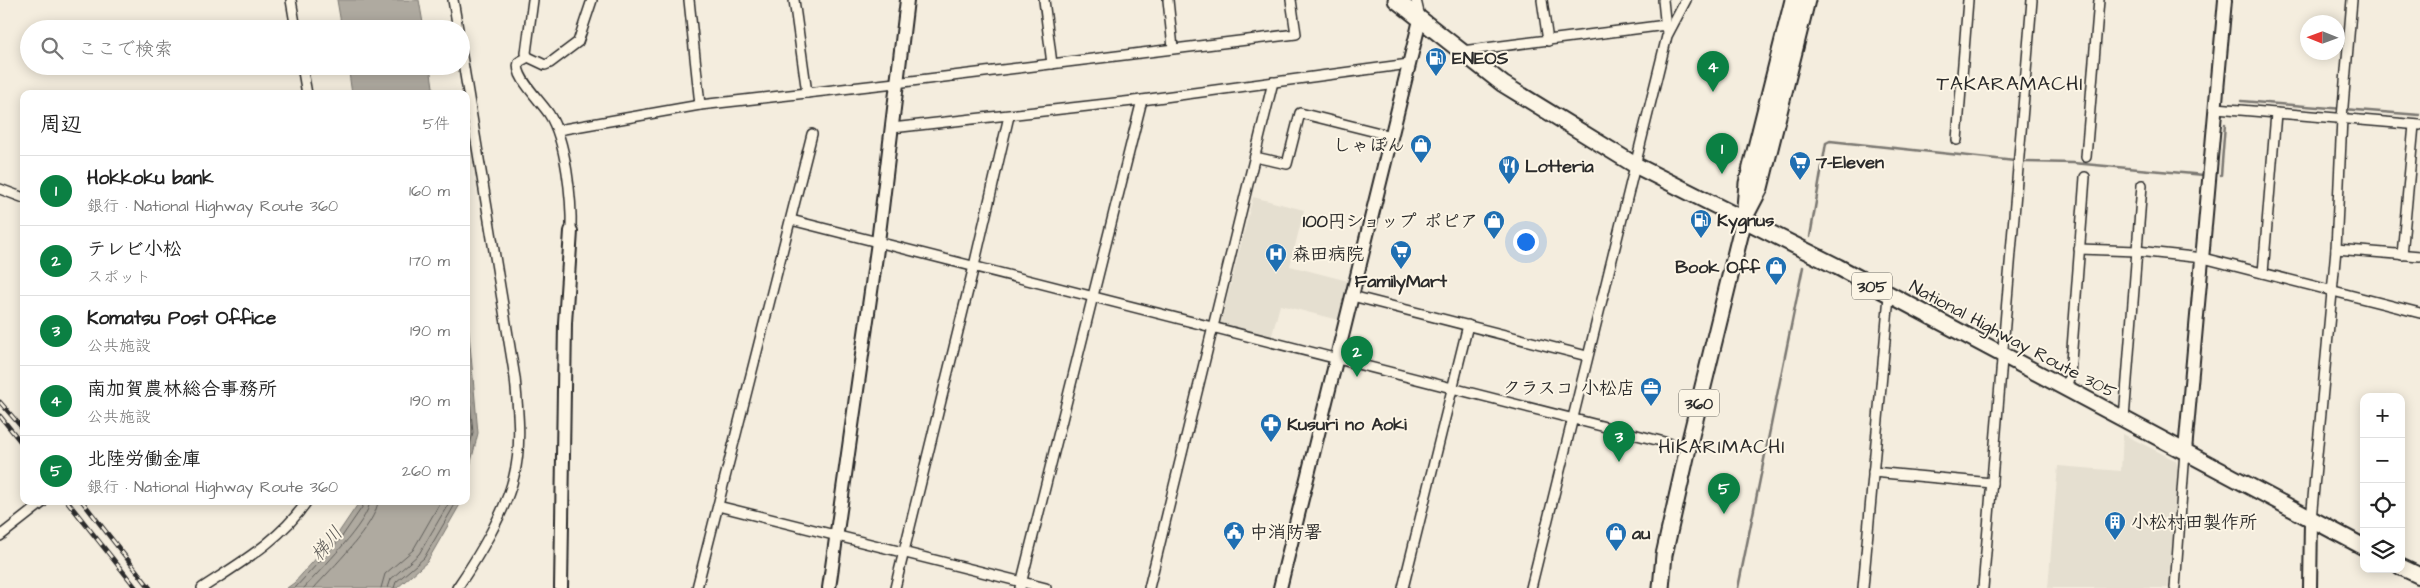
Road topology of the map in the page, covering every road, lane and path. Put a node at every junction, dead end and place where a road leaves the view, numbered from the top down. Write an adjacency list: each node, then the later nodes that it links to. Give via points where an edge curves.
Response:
1 (291, 0): 23 (street)
2 (453, 0): 24 (street)
3 (534, 0): 31 (street)
4 (592, 0): 31 (street, via 578,42 572,48 544,65)
5 (689, 0): 42 (street)
6 (794, 0): 40 (street)
7 (907, 0): 37 (street)
8 (1044, 0): 32 (street)
9 (1168, 0): 29 (street)
10 (1291, 0): 29 (street, via 1296,34)
11 (1396, 0): 25 (highway, National Highway Route 305 / 305)
12 (1416, 0): 25 (street)
13 (1542, 0): 28 (street)
14 (1663, 0): 26 (street)
15 (1686, 0): 27 (street)
16 (1793, 0): 61 (highway, 360, via 1747,184)
17 (1807, 0): 61 (highway, 360, via 1760,188)
18 (1968, 0): 53 (street)
19 (2032, 0): 80 (street)
20 (2099, 0): 55 (street)
21 (2225, 0): 44 (street)
22 (2352, 0): 45 (street)
23 (294, 20)
24 (456, 20)
25 (1420, 20): 30 (highway, National Highway Route 305 / 305); 33 (street)
26 (1666, 25): 27 (street); 28 (street)
27 (1667, 36): 56 (street)
28 (1548, 41): 30 (street)
29 (1173, 48): 32 (street)
30 (1462, 51): 56 (highway, National Highway Route 305 / 305, via 1503,84)
31 (528, 56): 50 (street, via 519,62 518,70)
32 (1052, 64): 37 (street)
33 (1410, 64): 36 (street); 52 (street)
34 (304, 75): 38 (street)
35 (465, 75): 39 (street)
36 (1273, 82): 41 (street); 54 (street)
37 (895, 84): 40 (street); 49 (street)
38 (306, 90)
39 (468, 90)
40 (807, 93): 42 (street)
41 (1142, 100): 47 (street); 74 (street)
42 (700, 104): 50 (street)
43 (470, 105): 103 (street, via 515,378 517,457 514,477 503,506)
44 (2216, 108): 46 (street); 70 (street)
45 (2342, 112): 46 (street); 48 (street); 66 (street)
46 (2276, 113): 72 (street)
47 (1009, 116): 49 (street); 71 (street)
48 (2417, 125): 68 (street)
49 (892, 128): 64 (street)
50 (558, 130): 63 (street, via 570,192)
51 (812, 134): 62 (street)
52 (1392, 136): 54 (street, via 1300,113 1287,164); 75 (street)
53 (1957, 140)
54 (1254, 156): 79 (street)
55 (2086, 157)
56 (1635, 165): 61 (highway, National Highway Route 305 / 305); 81 (street)
57 (2085, 177): 65 (street)
58 (2142, 185): 67 (street)
59 (0, 188): 60 (street)
60 (20, 196)
61 (1744, 219): 76 (highway, National Highway Route 305 / 305); 87 (highway, 360)
62 (791, 220): 64 (street); 93 (street)
63 (571, 231): 104 (street, via 565,323)
64 (878, 242): 71 (street); 96 (street)
65 (2079, 249): 67 (street); 84 (street, via 2070,375)
66 (2336, 249): 68 (street); 73 (street)
67 (2137, 252): 70 (street); 86 (street)
68 (2402, 255): 69 (street)
69 (2420, 256)
70 (2203, 258): 72 (street); 88 (street)
71 (974, 266): 74 (street); 98 (street)
72 (2263, 273): 73 (street)
73 (2331, 292): 77 (street); 94 (street)
74 (1093, 296): 79 (street); 101 (street)
75 (1352, 296): 78 (street); 82 (street)
76 (1890, 296): 80 (highway, National Highway Route 305 / 305); 89 (street)
77 (2420, 313)
78 (1468, 325): 81 (street); 83 (street)
79 (1213, 327): 82 (street); 109 (street)
80 (2003, 355): 84 (highway, National Highway Route 305 / 305); 90 (street)
81 (1587, 356): 85 (street)
82 (1337, 358): 83 (street); 110 (street)
83 (1452, 386): 85 (street); 111 (street)
84 (2066, 388): 86 (highway, National Highway Route 305 / 305)
85 (1572, 417): 87 (street); 112 (street)
86 (2124, 419): 88 (highway, National Highway Route 305 / 305)
87 (1688, 448): 113 (highway, 360, via 1664,555)
88 (2185, 451): 94 (highway, National Highway Route 305 / 305); 116 (street)
89 (1873, 472): 90 (street); 114 (street)
90 (1992, 483): 115 (street)
91 (39, 505): 95 (street)
92 (305, 505): 102 (street, via 298,516 263,548)
93 (718, 506): 96 (street); 105 (street)
94 (2311, 520): 97 (highway, National Highway Route 305 / 305); 117 (street)
95 (0, 536)
96 (838, 536): 98 (street); 106 (street)
97 (2360, 545)
98 (904, 553): 101 (street); 107 (street)
99 (2405, 569): 100 (highway)
100 (2420, 576)
101 (1021, 585): 108 (street)
102 (202, 588)
103 (457, 588)
104 (561, 588)
105 (697, 588)
106 (829, 588)
107 (894, 588)
108 (1046, 588)
109 (1149, 588)
110 (1280, 588)
111 (1403, 588)
112 (1531, 588)
113 (1661, 588)
114 (1863, 588)
115 (1983, 588)
116 (2174, 588)
117 (2310, 588)

